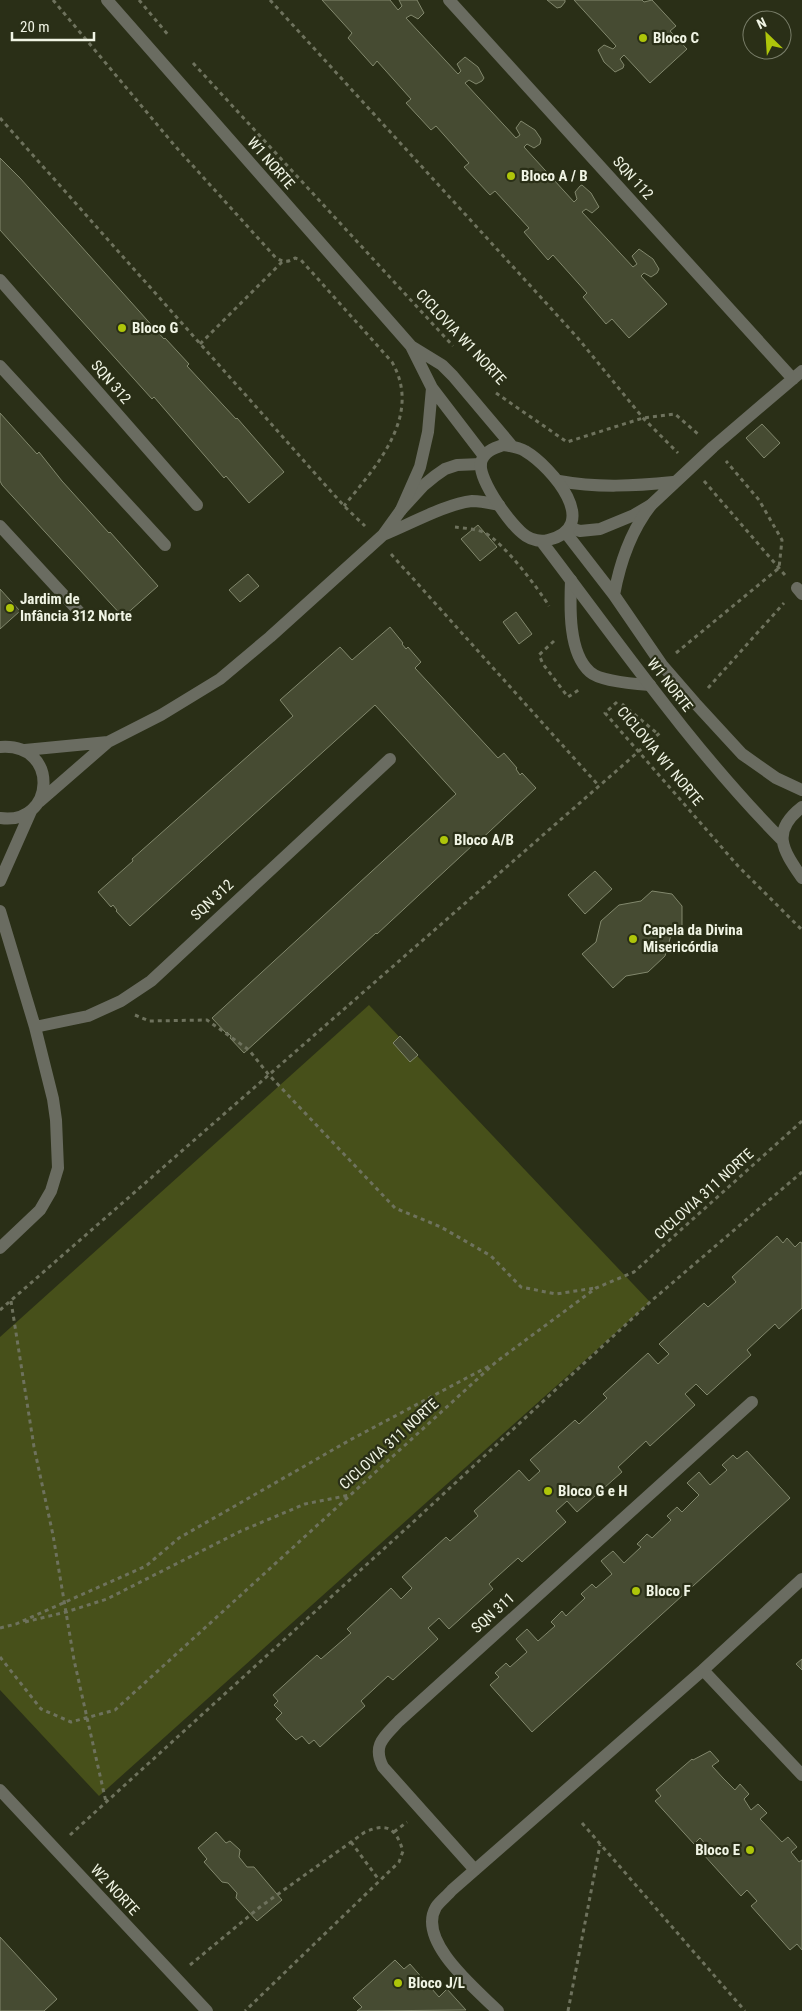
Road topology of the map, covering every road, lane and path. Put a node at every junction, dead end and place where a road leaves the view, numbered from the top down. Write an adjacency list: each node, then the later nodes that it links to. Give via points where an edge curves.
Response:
1 (53, 0): 9 (path, via 175,146)
2 (107, 0): 12 (street, W1 NORTE)
3 (139, 0): 6 (path)
4 (270, 0): 18 (path, via 577,338)
5 (449, 0): 15 (street, SQN 112)
6 (174, 43)
7 (187, 57): 13 (path, CICLOVIA W1 NORTE)
8 (0, 118): 11 (path)
9 (282, 262): 11 (path); 28 (path, via 295,258 301,260 400,375 402,404 396,430 381,460)
10 (0, 280): 27 (street, SQN 312)
11 (200, 344): 28 (path)
12 (411, 346): 17 (street, W1 NORTE); 19 (street, W1 NORTE, via 454,376)
13 (456, 349)
14 (0, 366): 35 (street)
15 (798, 375): 20 (street, SQN 112)
16 (490, 386): 18 (path, CICLOVIA W1 NORTE, via 567,442)
17 (432, 388): 21 (street, W1 NORTE); 29 (street, via 428,432 420,467)
18 (643, 418): 20 (path, CICLOVIA W1 NORTE, via 675,414); 22 (path)
19 (512, 446): 21 (street, via 494,448); 23 (street, via 542,463)
20 (713, 447): 22 (street, SQN 112); 36 (path, CICLOVIA W1 NORTE, via 758,500 782,540)
21 (482, 460): 25 (street, via 483,474); 29 (street, via 445,469 424,484)
22 (691, 466): 24 (street, SQN 112); 36 (path)
23 (559, 482): 24 (street, via 635,486); 32 (street, via 572,512 573,522)
24 (674, 482): 26 (street, SQN 112)
25 (499, 505): 33 (street, via 470,501); 34 (street, via 526,536)
26 (651, 505): 32 (street, SQN 112, via 600,529); 39 (street, via 633,531)
27 (197, 506)
28 (344, 506): 33 (path)
29 (401, 510): 33 (street)
30 (0, 526): 41 (street)
31 (448, 528): 40 (path, via 485,532 506,550 540,590)
32 (568, 531): 34 (street); 39 (street, W1 NORTE)
33 (380, 537): 51 (street, via 220,679); 56 (path)
34 (542, 542): 37 (street, W1 NORTE)
35 (165, 546)
36 (778, 568): 38 (path); 43 (path)
37 (571, 580): 45 (street, W1 NORTE); 45 (street, via 574,638 579,657 590,673 616,681)
38 (800, 591): 48 (path)
39 (614, 595): 43 (street, W1 NORTE)
40 (550, 608)
41 (83, 616)
42 (553, 633): 44 (path, via 554,642 539,655 543,664 568,697)
43 (662, 665): 48 (street, W1 NORTE)
44 (588, 685)
45 (650, 685): 49 (street, W1 NORTE)
46 (611, 695): 47 (path)
47 (618, 701): 50 (path); 54 (path, CICLOVIA W1 NORTE, via 606,713)
48 (694, 703): 57 (street, W1 NORTE, via 742,754 776,778)
49 (676, 719): 50 (path); 61 (street, W1 NORTE, via 728,783)
50 (658, 734): 54 (path)
51 (108, 742): 53 (street); 58 (street)
52 (0, 747): 53 (street, via 13,746)
53 (25, 750): 58 (street, via 41,767 44,779 44,791)
54 (639, 751): 56 (path); 65 (path, CICLOVIA W1 NORTE, via 738,866)
55 (390, 759): 66 (street, SQN 312, via 151,981)
56 (599, 786): 68 (path)
57 (802, 790)
58 (35, 807): 60 (street, via 20,817); 63 (street)
59 (802, 807): 61 (street, via 790,816)
60 (0, 818)
61 (782, 840): 62 (street, W1 NORTE)
62 (802, 878)
63 (0, 881)
64 (0, 911): 67 (street)
65 (802, 930)
66 (121, 1001): 67 (street, SQN 312, via 88,1016); 68 (path, via 130,1012 149,1021 207,1020 249,1050)
67 (35, 1026): 71 (street, via 53,1099 58,1168 51,1191 40,1210)
68 (269, 1076): 72 (path, via 395,1208 441,1227 491,1256 521,1287 556,1294); 73 (path)
69 (802, 1121): 72 (path, CICLOVIA 311 NORTE, via 634,1272)
70 (802, 1172): 86 (path, via 650,1302)
71 (0, 1248)
72 (596, 1288): 75 (path, CICLOVIA 311 NORTE)
73 (11, 1301): 74 (path); 79 (path, via 34,1448)
74 (0, 1310)
75 (496, 1362): 77 (path, CICLOVIA 311 NORTE); 79 (path, via 230,1508 179,1538 146,1566)
76 (752, 1402): 91 (street, SQN 311, via 399,1721 378,1747 378,1757 383,1766)
77 (350, 1495): 80 (path, via 305,1504 241,1531 106,1599); 83 (path, CICLOVIA 311 NORTE, via 115,1710)
78 (802, 1579): 82 (street)
79 (64, 1603): 80 (path); 80 (path, via 0,1628)
80 (66, 1612): 83 (path)
81 (0, 1657): 83 (path, CICLOVIA 311 NORTE, via 41,1709 70,1722)
82 (703, 1670): 84 (street); 91 (street)
83 (87, 1718): 86 (path)
84 (802, 1775)
85 (0, 1790): 90 (street, W2 NORTE)
86 (106, 1802): 90 (path)
87 (582, 1823): 89 (path)
88 (351, 1842): 92 (path); 92 (path, via 377,1826 394,1832 403,1851 399,1862); 93 (path, via 260,1907)
89 (600, 1844): 97 (path); 98 (path)
90 (55, 1849): 93 (street, W2 NORTE)
91 (476, 1870): 96 (street, via 436,1908 432,1922 434,1935 442,1952)
92 (379, 1880): 95 (path)
93 (176, 1978): 94 (street, W2 NORTE)
94 (207, 2011)
95 (245, 2011)
96 (498, 2011)
97 (568, 2011)
98 (745, 2011)

